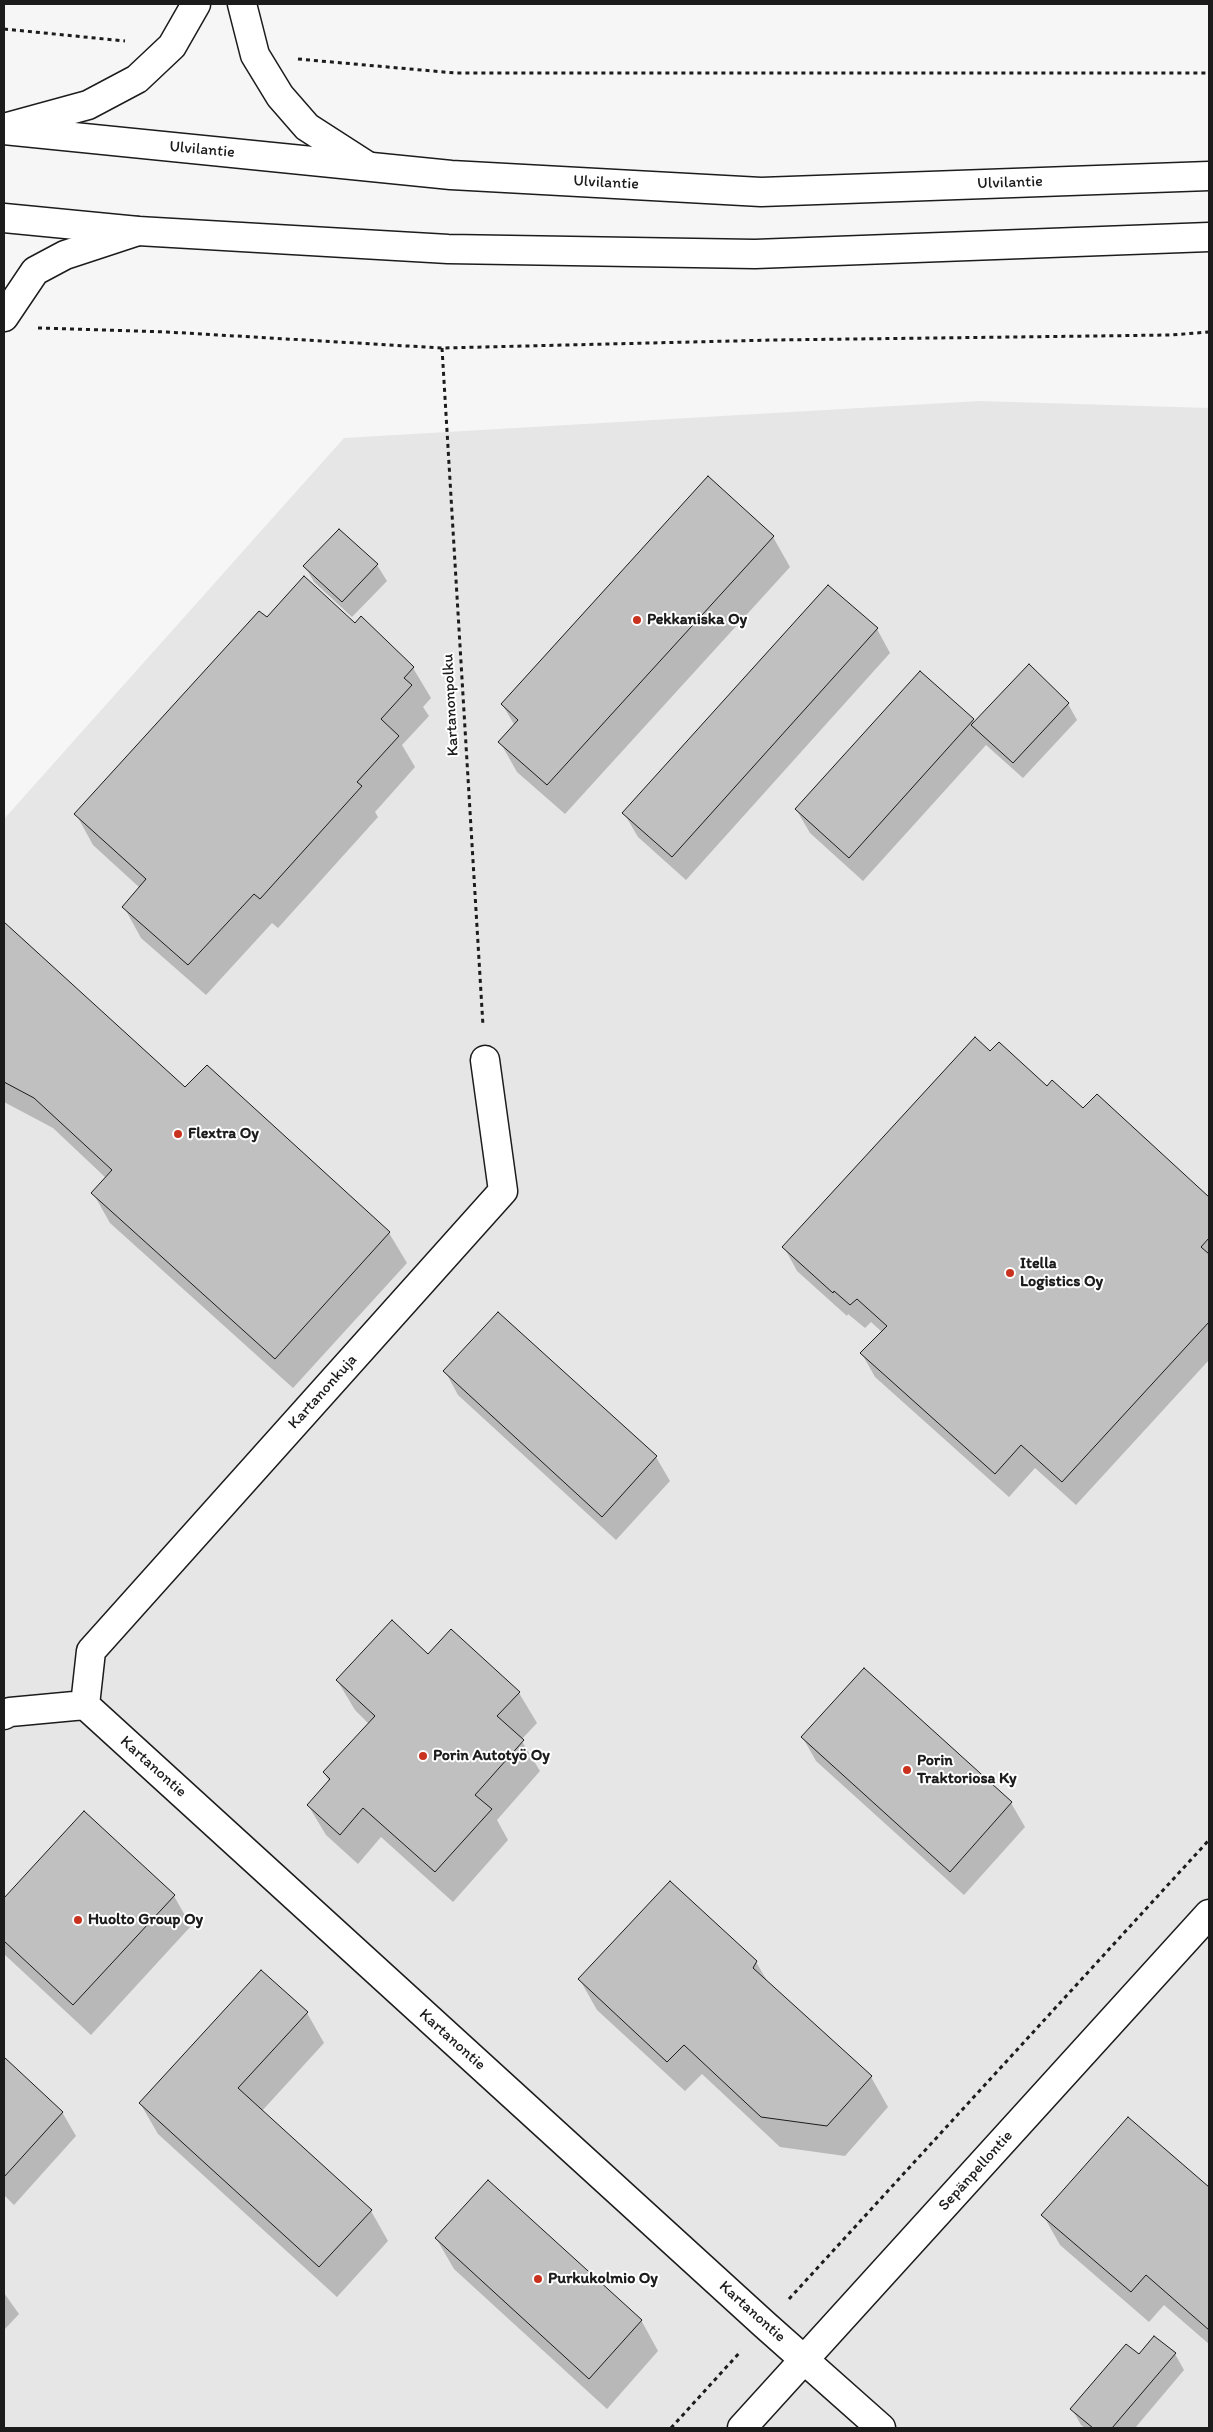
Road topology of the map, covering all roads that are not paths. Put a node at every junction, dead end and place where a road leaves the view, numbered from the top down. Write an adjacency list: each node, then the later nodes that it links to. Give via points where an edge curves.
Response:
1 (196, 4): 3 (main road, via 172,46 137,79 88,105)
2 (242, 4): 4 (main road, via 255,55 280,96 307,127)
3 (4, 129): 4 (main road, Ulvilantie)
4 (366, 165): 5 (main road, Ulvilantie, via 451,175 761,192)
5 (1209, 176)
6 (4, 218): 7 (main road)
7 (138, 231): 8 (main road, via 448,249 755,254); 9 (main road, via 65,255 35,271)
8 (1209, 237)
9 (4, 317)
10 (485, 1060): 11 (main road, Kartanonkuja, via 503,1191 91,1651)
11 (85, 1705): 12 (main road); 14 (main road, Kartanontie)
12 (4, 1715)
13 (1209, 1914): 14 (main road, Sepänpellontie)
14 (804, 2359): 15 (main road, Sepänpellontie); 16 (main road, Kartanontie)
15 (742, 2428)
16 (881, 2428)

